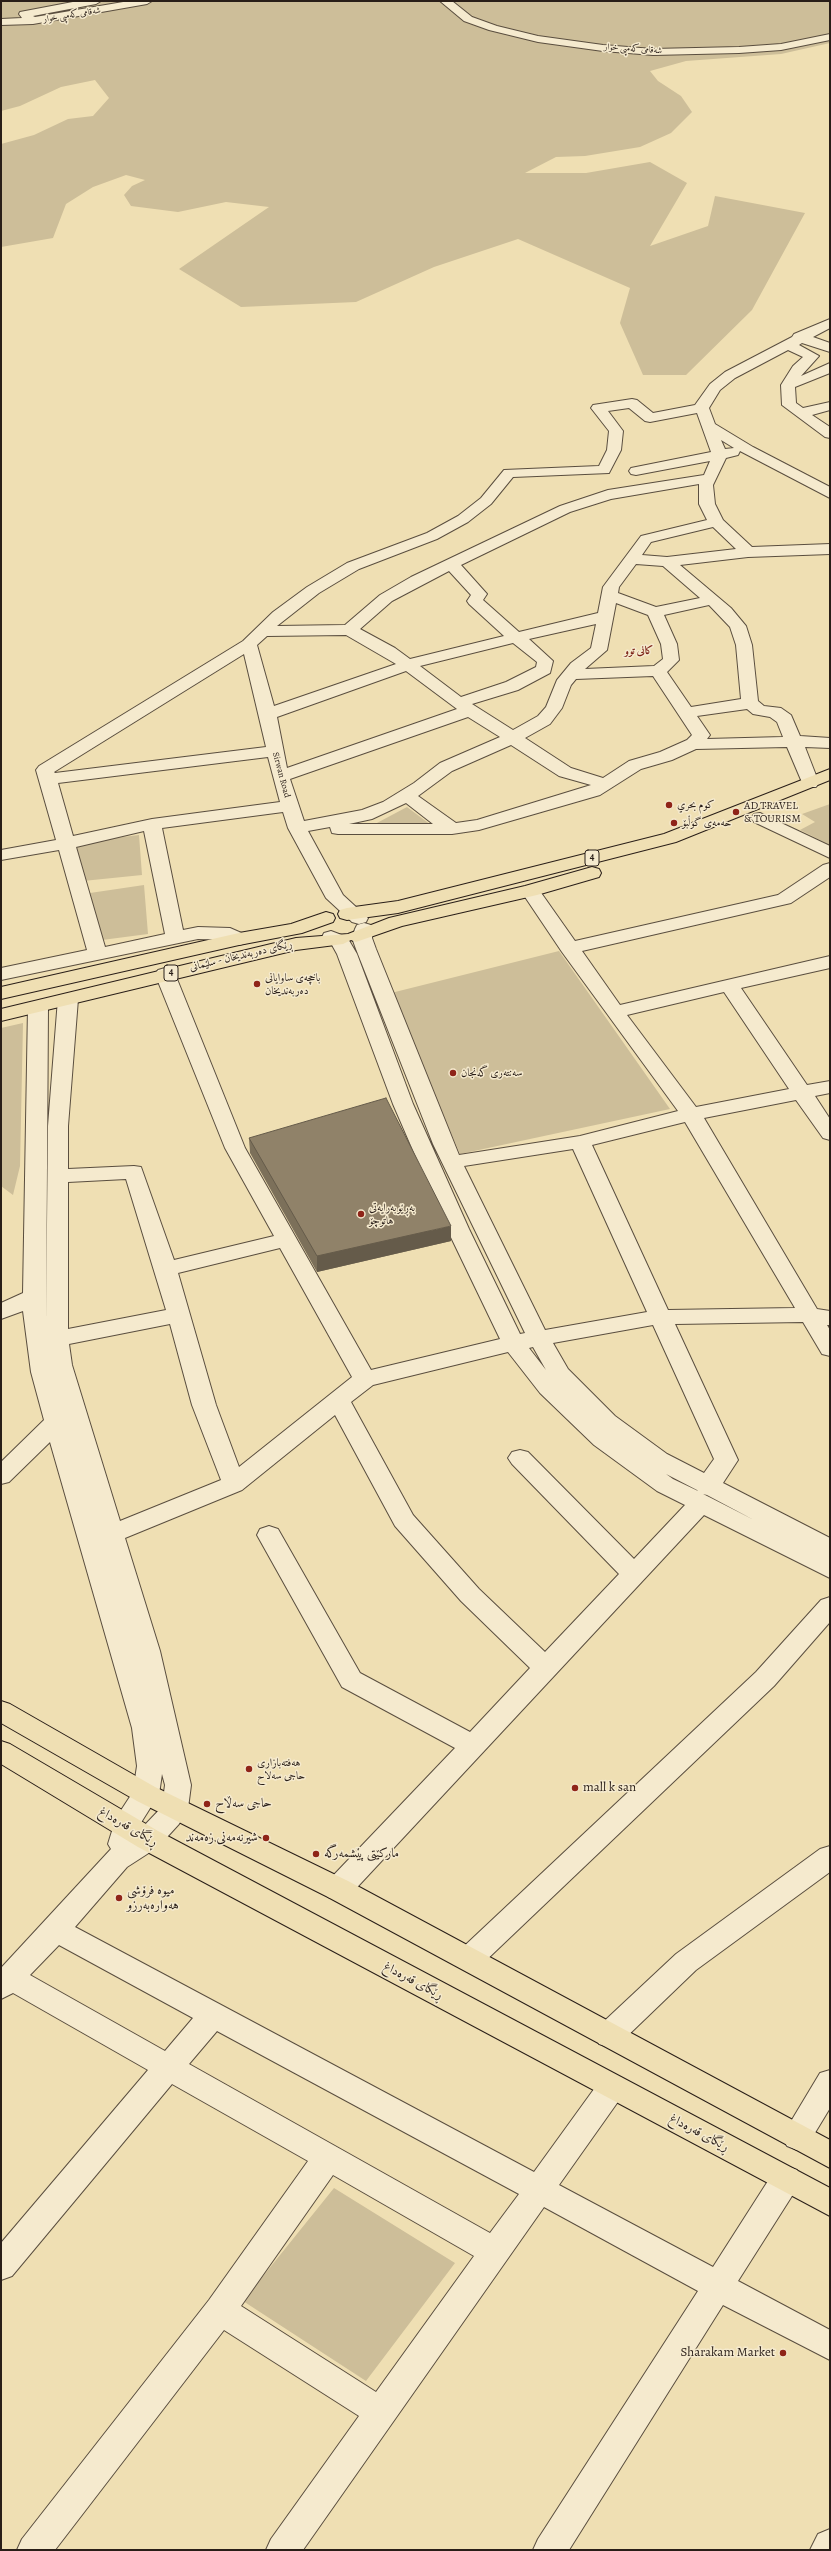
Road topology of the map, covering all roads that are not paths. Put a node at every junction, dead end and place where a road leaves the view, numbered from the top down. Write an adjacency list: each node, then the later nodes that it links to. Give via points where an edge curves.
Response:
1 (96, 1): 4 (street, شەقامی کەمپی خوار)
2 (147, 1): 6 (street, شەقامی کەمپی خوار)
3 (444, 1): 8 (street, شەقامی کەمپی خوار, via 468,19 493,28 538,39 603,48 653,52 739,50 781,47)
4 (24, 14): 5 (street); 6 (street, شەقامی کەمپی خوار)
5 (1, 18)
6 (32, 21): 7 (street)
7 (1, 22)
8 (830, 37)
9 (830, 323): 10 (street)
10 (799, 337): 11 (street); 12 (street)
11 (786, 344): 14 (street, via 812,356 798,369); 16 (street, via 714,386)
12 (830, 348)
13 (830, 367): 14 (street, via 812,377)
14 (788, 385): 17 (street, via 789,405)
15 (830, 406): 17 (street)
16 (702, 408): 18 (street); 23 (street, via 650,418 632,403 598,408 616,431 614,450 604,470)
17 (802, 413): 19 (street)
18 (710, 427): 20 (street); 21 (street)
19 (830, 434)
20 (748, 450): 21 (street); 25 (street)
21 (719, 454): 22 (street); 24 (street)
22 (636, 471)
23 (590, 472): 26 (street); 38 (street, via 509,473 486,501 463,519 432,536 353,566 313,590 279,615)
24 (710, 478): 26 (street); 27 (street, via 705,493 707,504)
25 (830, 493)
26 (608, 495): 32 (street, via 564,509 529,524)
27 (716, 522): 29 (street); 30 (street, via 646,539)
28 (830, 549): 29 (street)
29 (748, 552): 31 (street)
30 (632, 559): 31 (street); 33 (street, via 610,587)
31 (666, 562): 34 (street)
32 (451, 564): 37 (street, via 386,598); 39 (street, via 479,594 475,601)
33 (608, 596): 35 (street); 36 (street)
34 (712, 600): 35 (street); 44 (street, via 738,626 744,646)
35 (655, 612): 42 (street, via 669,644 671,660)
36 (603, 617): 39 (street); 43 (street, via 599,650)
37 (349, 630): 38 (street); 41 (street, via 389,651)
38 (263, 631): 40 (street)
39 (516, 637): 41 (street, via 425,659); 45 (street, via 545,661 544,669)
40 (249, 644): 47 (street, Sirwan Road); 55 (street, via 45,770)
41 (408, 667): 45 (street); 47 (street)
42 (658, 671): 43 (street); 46 (street)
43 (571, 674): 48 (street, via 563,684 554,708 544,720)
44 (750, 703): 46 (street); 49 (street, via 759,710 775,712 784,719)
45 (465, 707): 48 (street); 54 (street)
46 (687, 713): 51 (street, via 701,735)
47 (268, 714): 52 (street, Sirwan Road)
48 (512, 738): 56 (street, via 565,772); 59 (street, via 446,766)
49 (793, 741): 50 (street); 51 (street); 57 (street)
50 (830, 743)
51 (693, 744): 56 (street, via 635,766)
52 (274, 751): 54 (street, Sirwan Road); 55 (street)
53 (830, 774): 57 (main road, 4)
54 (280, 776): 60 (street, Sirwan Road)
55 (48, 779): 65 (street)
56 (606, 784): 64 (street, via 594,791 478,825)
57 (810, 784): 70 (main road, 4, via 670,838 398,907)
58 (830, 789): 61 (main road, 4)
59 (406, 796): 63 (street, via 366,815); 64 (street)
60 (290, 806): 62 (street); 63 (street, Sirwan Road)
61 (760, 818): 66 (street); 69 (main road, 4, via 680,847)
62 (152, 824): 65 (street); 71 (street)
63 (297, 828): 64 (street); 70 (street, Sirwan Road, via 335,898)
64 (452, 829)
65 (64, 844): 67 (street); 74 (street)
66 (830, 853)
67 (1, 855)
68 (830, 869): 73 (street, via 784,899)
69 (530, 891): 70 (main road, 4, via 396,922); 73 (street)
70 (346, 927): 72 (main road, ڕێگای دەربەندیخان - سلێمانی / 4, via 295,929); 77 (main road, ڕێگای دەربەندیخان - سلێمانی / 4, via 312,940); 91 (street, via 362,938); 102 (street, Sirwan Road, via 340,942 347,954 394,1100)
71 (175, 938): 72 (street, via 214,933 230,934); 74 (street)
72 (239, 939): 79 (main road, ڕێگای دەربەندیخان - سلێمانی / 4)
73 (569, 948): 82 (street)
74 (98, 954): 76 (street)
75 (830, 962): 78 (street)
76 (1, 974)
77 (166, 974): 80 (main road, ڕێگای دەربەندیخان - سلێمانی / 4); 90 (street)
78 (729, 985): 82 (street); 85 (street)
79 (1, 993)
80 (68, 999): 81 (main road, ڕێگای دەربەندیخان - سلێمانی / 4); 92 (street, via 58,1126)
81 (38, 1007): 83 (main road, ڕێگای دەربەندیخان - سلێمانی / 4); 95 (street)
82 (615, 1012): 86 (street)
83 (1, 1015)
84 (830, 1087): 85 (street)
85 (800, 1092): 86 (street); 87 (street)
86 (691, 1114): 89 (street); 98 (street)
87 (830, 1134)
88 (257, 1141): 90 (street)
89 (580, 1142): 91 (street); 99 (street)
90 (235, 1148): 93 (street)
91 (452, 1162): 101 (street)
92 (58, 1176): 94 (street, via 134,1172); 100 (street)
93 (285, 1240): 94 (street); 104 (street)
94 (166, 1268): 97 (street)
95 (34, 1297): 96 (street); 106 (street, via 34,1318 42,1372)
96 (1, 1312)
97 (179, 1315): 100 (street); 109 (street, via 204,1405)
98 (820, 1316): 99 (street); 103 (street)
99 (659, 1317): 101 (street); 110 (street, via 726,1460)
100 (57, 1339): 111 (street, via 61,1365)
101 (539, 1339): 102 (street); 110 (street, via 560,1374 607,1422)
102 (513, 1343): 104 (street); 110 (street, Sirwan Road, via 548,1388 602,1439 665,1485)
103 (830, 1348)
104 (365, 1379): 105 (street)
105 (338, 1400): 109 (street); 118 (street, via 404,1520 470,1595)
106 (56, 1422): 108 (street); 113 (street)
107 (520, 1458): 116 (street)
108 (1, 1476)
109 (234, 1484): 111 (street)
110 (704, 1495): 114 (street); 115 (street); 116 (street)
111 (112, 1533): 113 (street); 123 (street, via 165,1724 178,1785)
112 (269, 1535): 120 (street, via 351,1680)
113 (90, 1544): 122 (street, via 145,1728 150,1766)
114 (830, 1549)
115 (830, 1568)
116 (634, 1574): 118 (street)
117 (830, 1606): 128 (street, via 765,1679)
118 (546, 1668): 120 (street)
119 (1, 1711): 122 (main road)
120 (473, 1746): 126 (street)
121 (1, 1751): 124 (main road, ڕێگای قەرەداغ)
122 (146, 1794): 123 (main road); 124 (street)
123 (175, 1808): 124 (street, via 170,1817); 126 (main road)
124 (137, 1832): 127 (street, via 76,1908); 134 (main road, ڕێگای قەرەداغ)
125 (830, 1857): 131 (street, via 686,1962)
126 (338, 1889): 128 (main road)
127 (54, 1929): 129 (street); 130 (street)
128 (469, 1959): 131 (main road)
129 (5, 1982): 132 (street)
130 (212, 2016): 132 (street); 139 (street)
131 (609, 2036): 135 (main road)
132 (168, 2068): 137 (street); 142 (street)
133 (830, 2082): 135 (street)
134 (612, 2087): 138 (main road, ڕێگای قەرەداغ); 139 (street)
135 (797, 2137): 136 (main road)
136 (830, 2155)
137 (328, 2158): 141 (street); 144 (street)
138 (786, 2179): 140 (main road, ڕێگای قەرەداغ); 143 (street)
139 (538, 2189): 141 (street); 143 (street)
140 (830, 2203)
141 (494, 2251): 146 (street)
142 (1, 2266)
143 (716, 2285): 145 (street); 150 (street)
144 (220, 2310): 146 (street); 148 (street)
145 (830, 2346)
146 (380, 2412): 149 (street)
147 (830, 2545): 151 (street)
148 (34, 2550)
149 (283, 2550)
150 (550, 2550)
151 (827, 2550)

